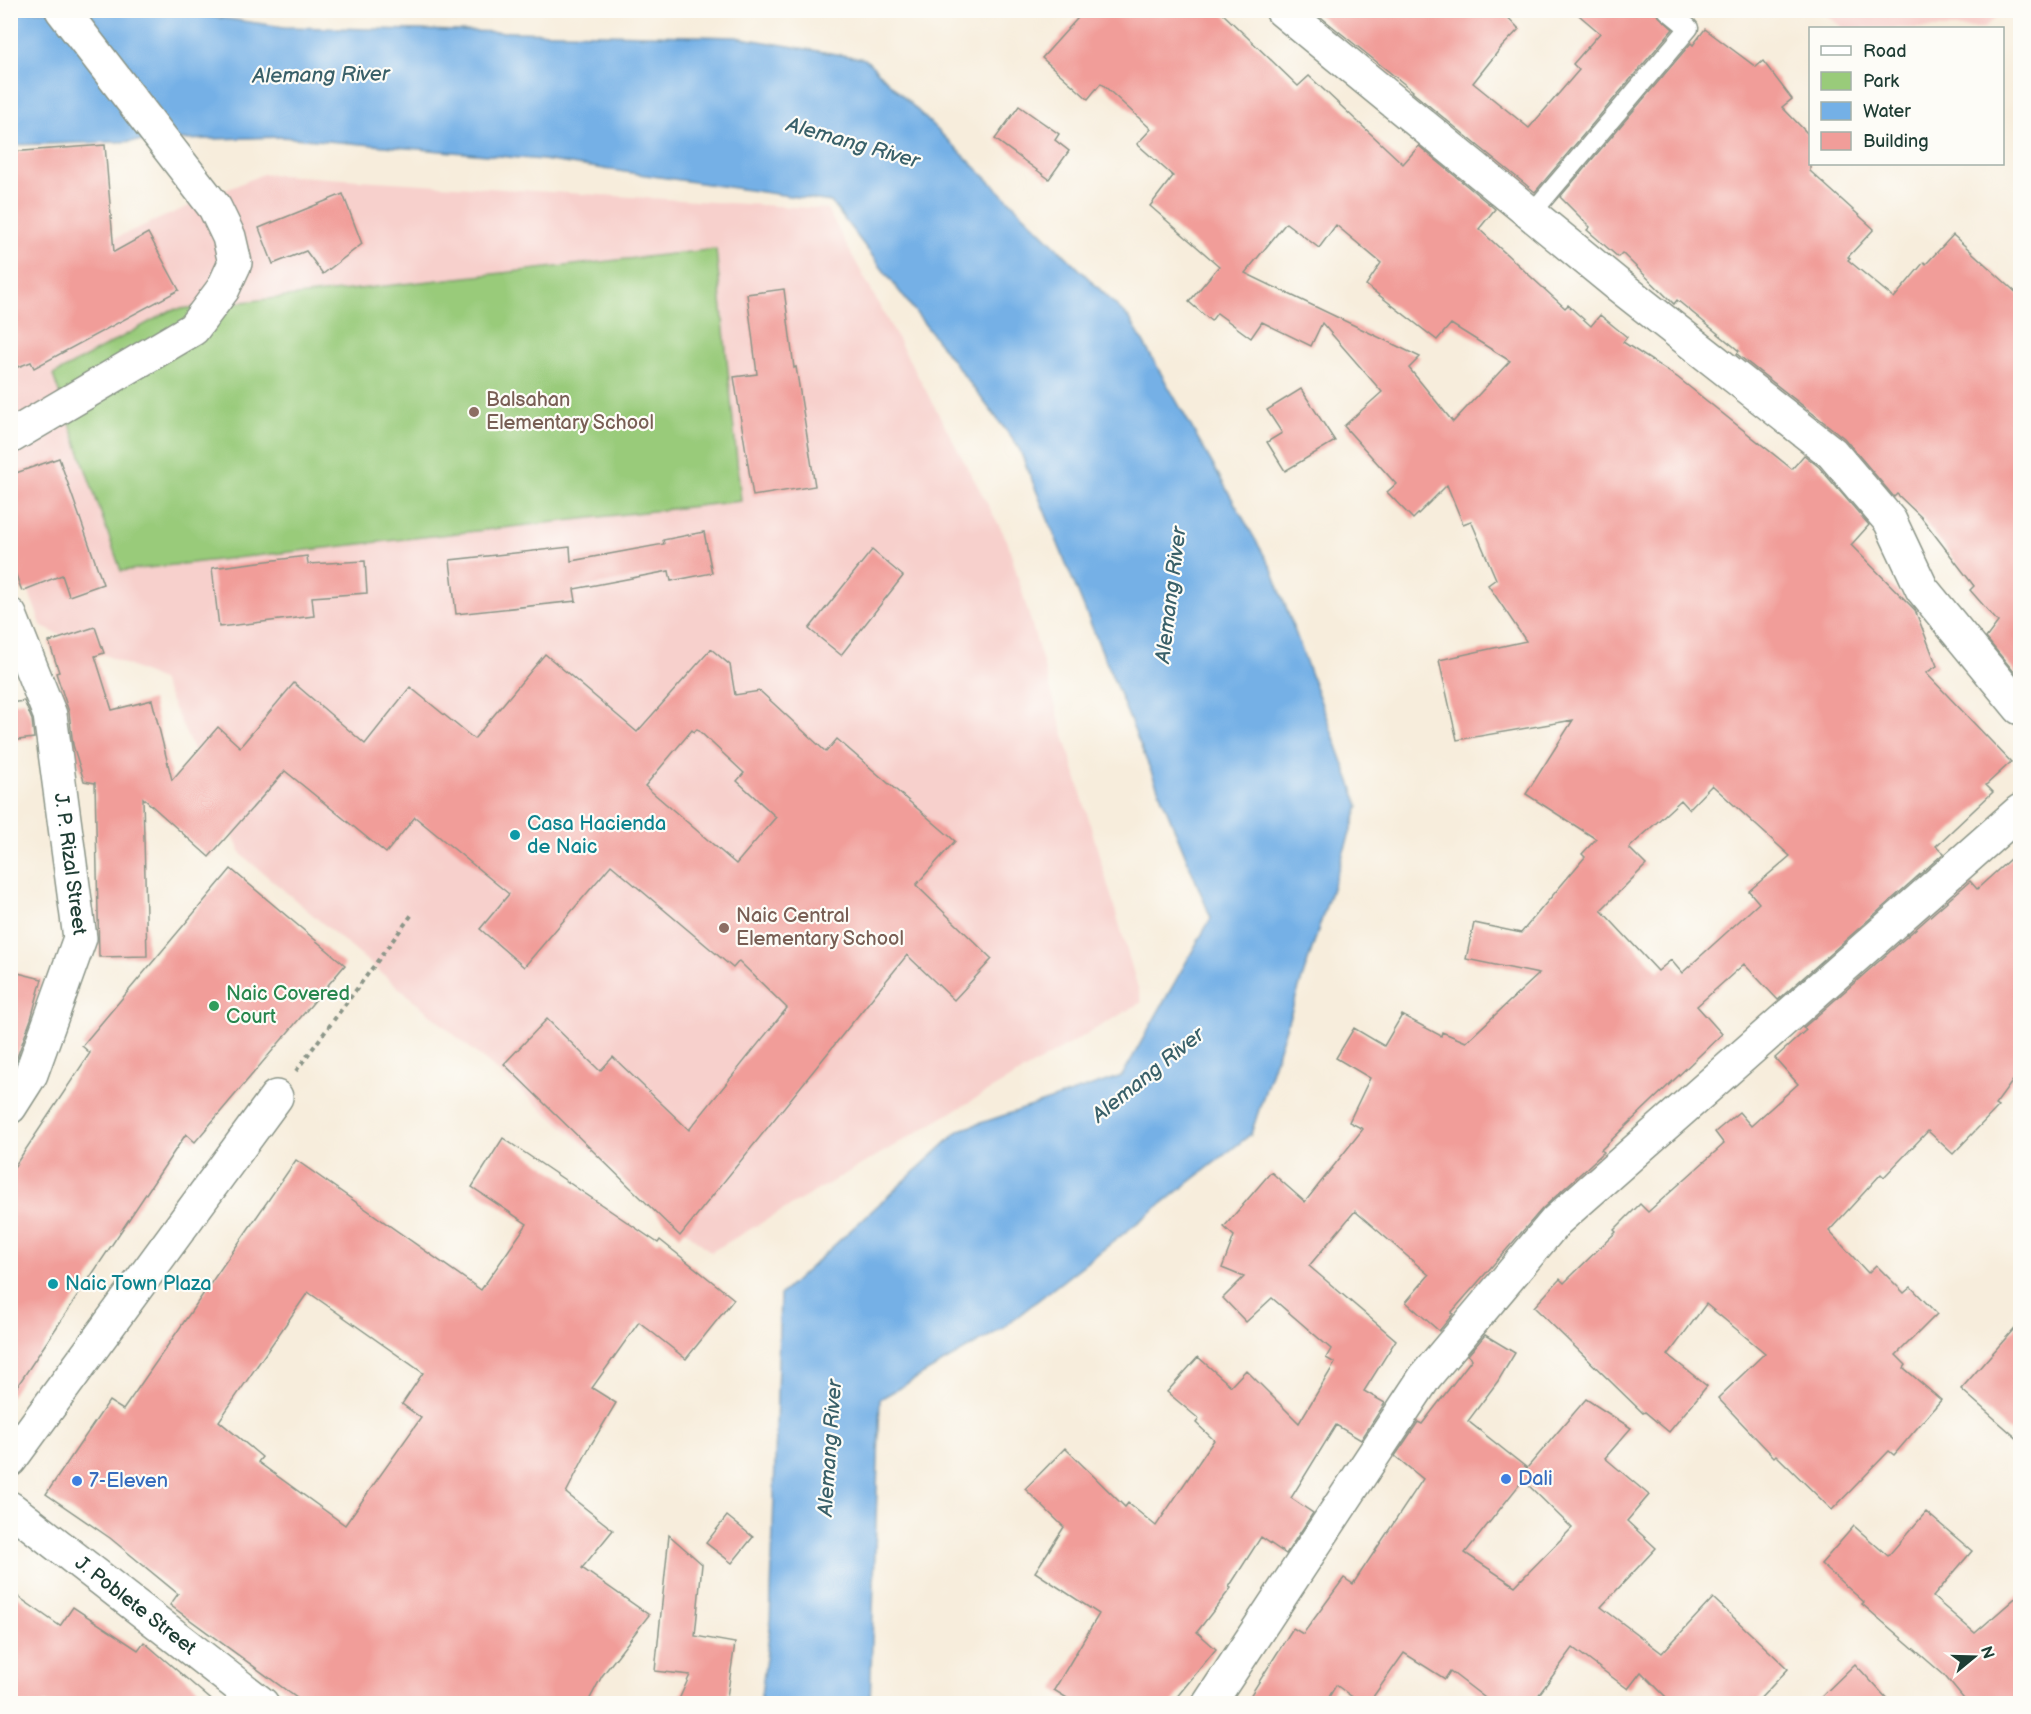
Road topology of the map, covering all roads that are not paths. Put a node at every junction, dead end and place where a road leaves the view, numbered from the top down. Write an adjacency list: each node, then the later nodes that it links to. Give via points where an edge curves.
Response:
1 (62, 10): 5 (street, via 215,208 229,237 235,262 223,290 193,329)
2 (1282, 10): 4 (street)
3 (1667, 10): 4 (lane, via 1689,28)
4 (1531, 214): 7 (street, via 1832,453 1890,521 1922,589)
5 (10, 437)
6 (10, 615): 10 (street, J. P. Rizal Street, via 50,715 80,938 31,1074)
7 (2020, 708)
8 (2020, 811): 14 (street, via 1556,1221 1425,1377)
9 (276, 1097): 11 (street)
10 (10, 1107)
11 (10, 1460)
12 (10, 1508): 13 (street, J. Poblete Street)
13 (262, 1704)
14 (1209, 1704)

